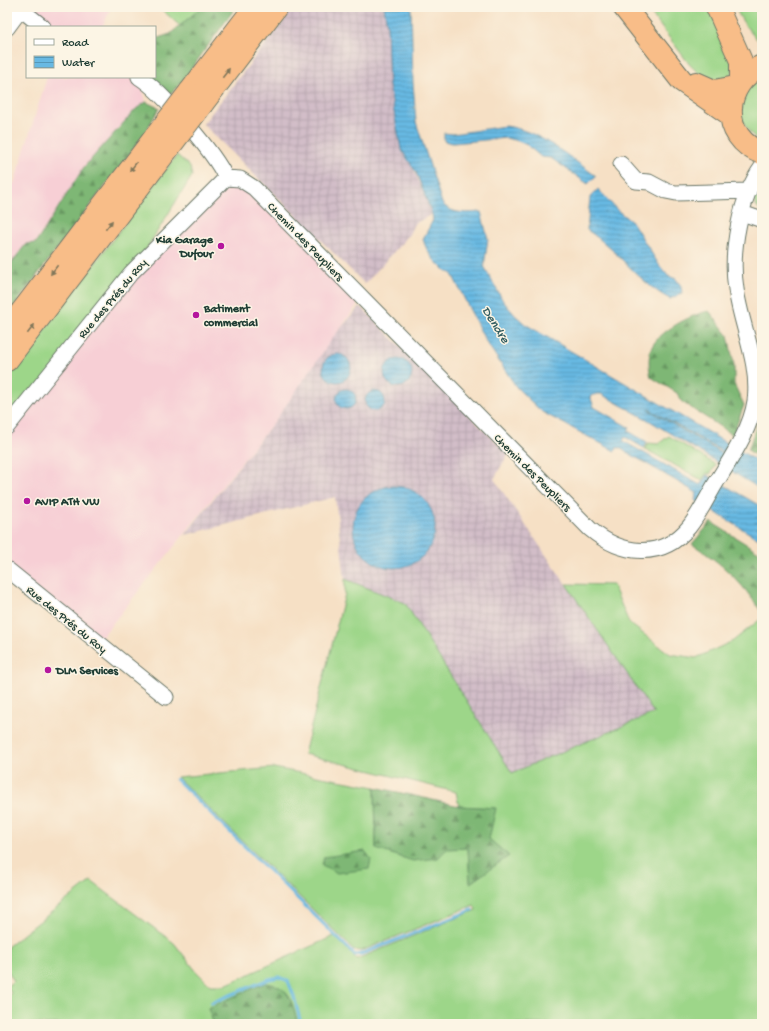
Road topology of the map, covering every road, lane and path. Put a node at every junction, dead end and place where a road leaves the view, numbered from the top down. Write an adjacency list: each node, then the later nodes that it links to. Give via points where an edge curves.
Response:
1 (255, 7): 14 (highway)
2 (276, 7): 14 (highway, one-way to 2)
3 (624, 7): 15 (highway, via 682,81)
4 (634, 7): 13 (highway, via 695,82 714,91)
5 (717, 7): 13 (highway, via 742,61)
6 (726, 7): 10 (highway, via 739,32)
7 (19, 8): 8 (street); 9 (street)
8 (42, 26)
9 (7, 28)
10 (762, 57)
11 (762, 66): 13 (highway, via 747,74)
12 (140, 78): 19 (street, via 163,98 217,161)
13 (738, 84): 15 (highway, via 732,96)
14 (195, 99): 16 (highway, bridge)
15 (730, 115): 17 (highway, via 737,134)
16 (163, 141): 23 (highway, one-way to 23); 24 (highway, one-way to 16)
17 (756, 150): 20 (street, Chemin des Peupliers)
18 (621, 164): 20 (street, via 636,180 649,182 671,192)
19 (226, 178): 21 (street, Chemin des Peupliers, via 240,180 254,188 602,539 631,550 646,551 674,541 689,526 738,444 752,412 756,391 755,374 736,289 734,255); 25 (street, Rue des Prés du Roy, via 131,273)
20 (755, 179): 21 (street, Chemin des Peupliers)
21 (742, 213): 22 (street)
22 (762, 220)
23 (7, 331)
24 (7, 360)
25 (7, 427)
26 (7, 569): 27 (street, Rue des Prés du Roy)
27 (166, 697)

